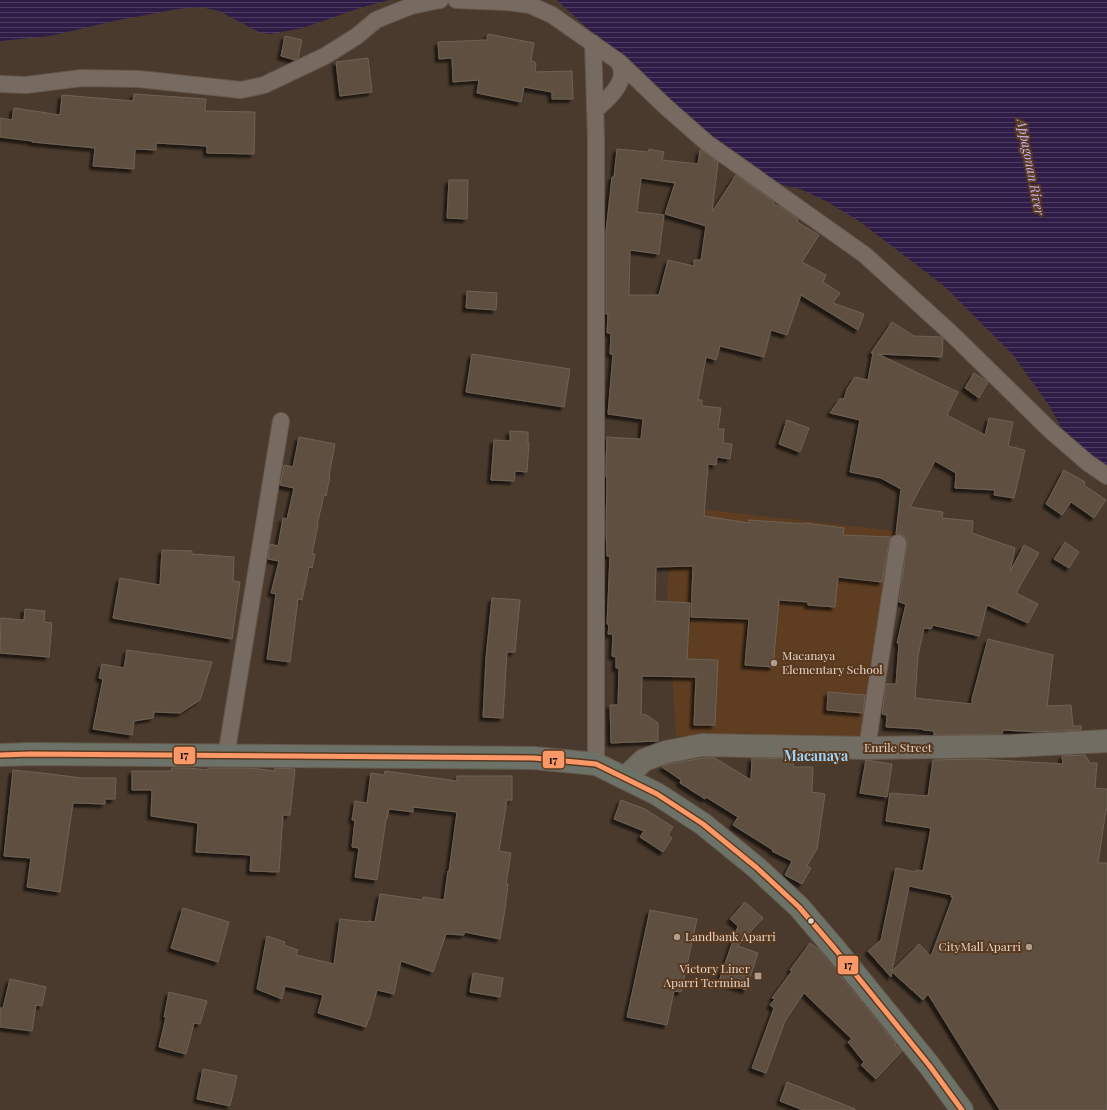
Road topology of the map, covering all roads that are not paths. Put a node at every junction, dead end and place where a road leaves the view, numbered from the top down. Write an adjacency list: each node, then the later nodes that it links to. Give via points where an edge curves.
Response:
1 (440, 0): 5 (street, via 411,6 376,20 357,36 325,56 264,85 241,90 139,80 82,78)
2 (456, 0): 3 (street, via 506,2 530,6 552,14)
3 (593, 43): 4 (street); 6 (street)
4 (619, 62): 6 (street, via 622,72 620,81 607,100); 8 (street, via 706,143 865,256 952,335 1051,431)
5 (0, 84)
6 (595, 110): 14 (street)
7 (281, 421): 13 (street)
8 (1107, 476)
9 (898, 543): 11 (street)
10 (1107, 741): 11 (street, Enrile Street, via 1012,746)
11 (867, 748): 15 (street, Enrile Street, via 702,745 666,752 644,760)
12 (0, 755): 13 (main road)
13 (226, 756): 14 (main road, via 534,758)
14 (596, 764): 15 (main road)
15 (625, 778): 16 (main road, via 657,794 703,824 757,868 799,907 929,1065)
16 (962, 1110)

